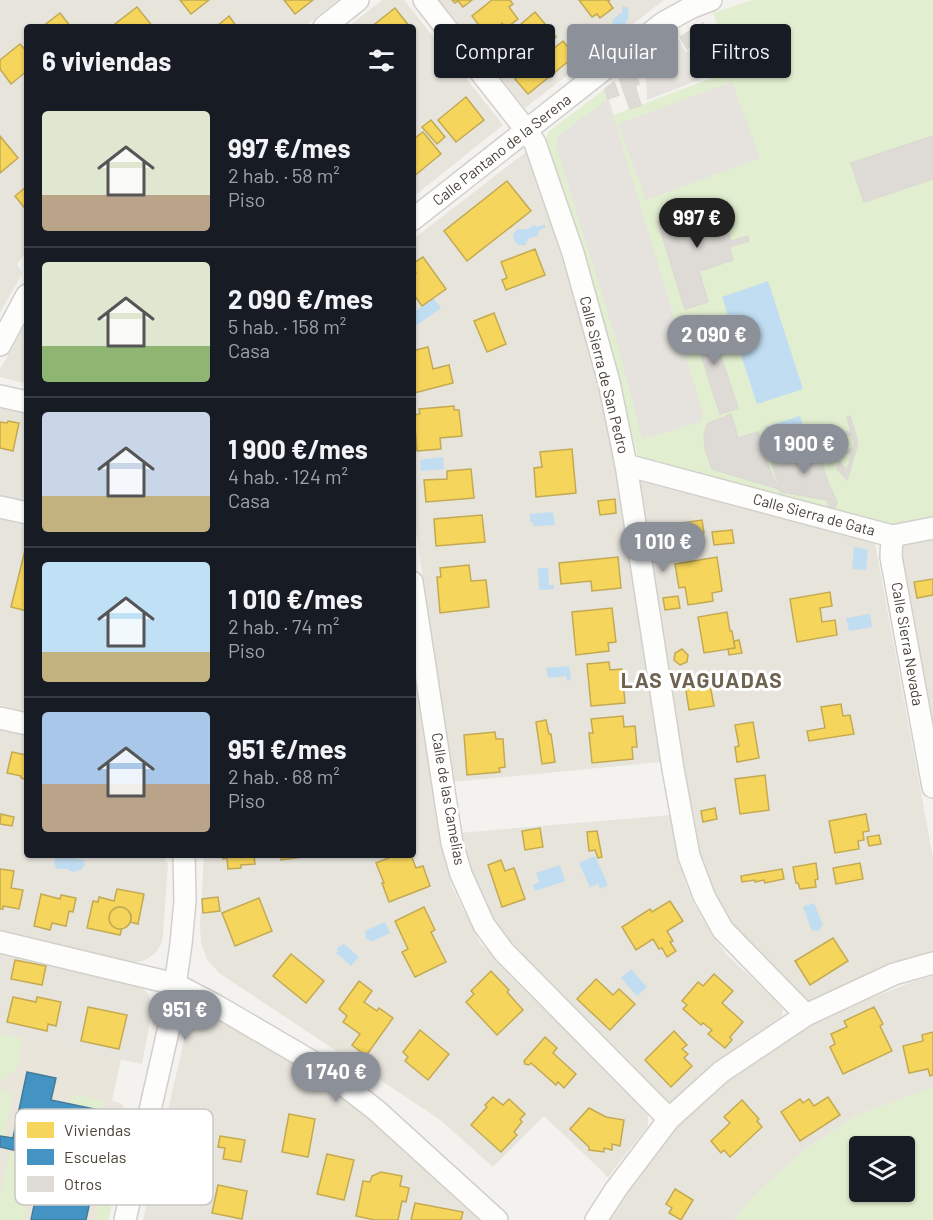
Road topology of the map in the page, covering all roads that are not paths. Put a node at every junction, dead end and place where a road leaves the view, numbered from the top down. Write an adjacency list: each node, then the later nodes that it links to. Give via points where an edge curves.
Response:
1 (358, 0): 4 (street)
2 (424, 0): 5 (street, Calle Sierra de San Pedro)
3 (711, 0): 5 (street, Calle Pantano de la Serena, via 663,23)
4 (328, 24)
5 (526, 130): 6 (street, Calle Pantano de la Serena); 11 (street, Calle Sierra de San Pedro, via 535,143 573,253 609,382)
6 (416, 217)
7 (24, 301): 8 (street)
8 (0, 345)
9 (0, 396): 10 (street)
10 (24, 401)
11 (626, 465): 15 (street, Calle Sierra de Gata); 24 (street, Calle Sierra de San Pedro, via 688,856 723,930)
12 (0, 507): 13 (street)
13 (24, 512)
14 (933, 528): 15 (street, Calle Sierra de Gata)
15 (892, 536): 19 (street, Calle Sierra Nevada, via 891,557)
16 (416, 608): 26 (street, Calle de las Camelias, via 452,843 484,925 532,982)
17 (0, 718): 18 (street)
18 (24, 723)
19 (933, 787)
20 (184, 858): 23 (street, via 185,901)
21 (0, 942): 23 (street)
22 (933, 963): 24 (street, via 894,974)
23 (175, 984): 25 (street); 29 (street, via 318,1065 376,1110)
24 (806, 1015): 26 (street, via 721,1072)
25 (150, 1109)
26 (669, 1119): 30 (street)
27 (128, 1205): 28 (street)
28 (125, 1220)
29 (497, 1220)
30 (596, 1220)

